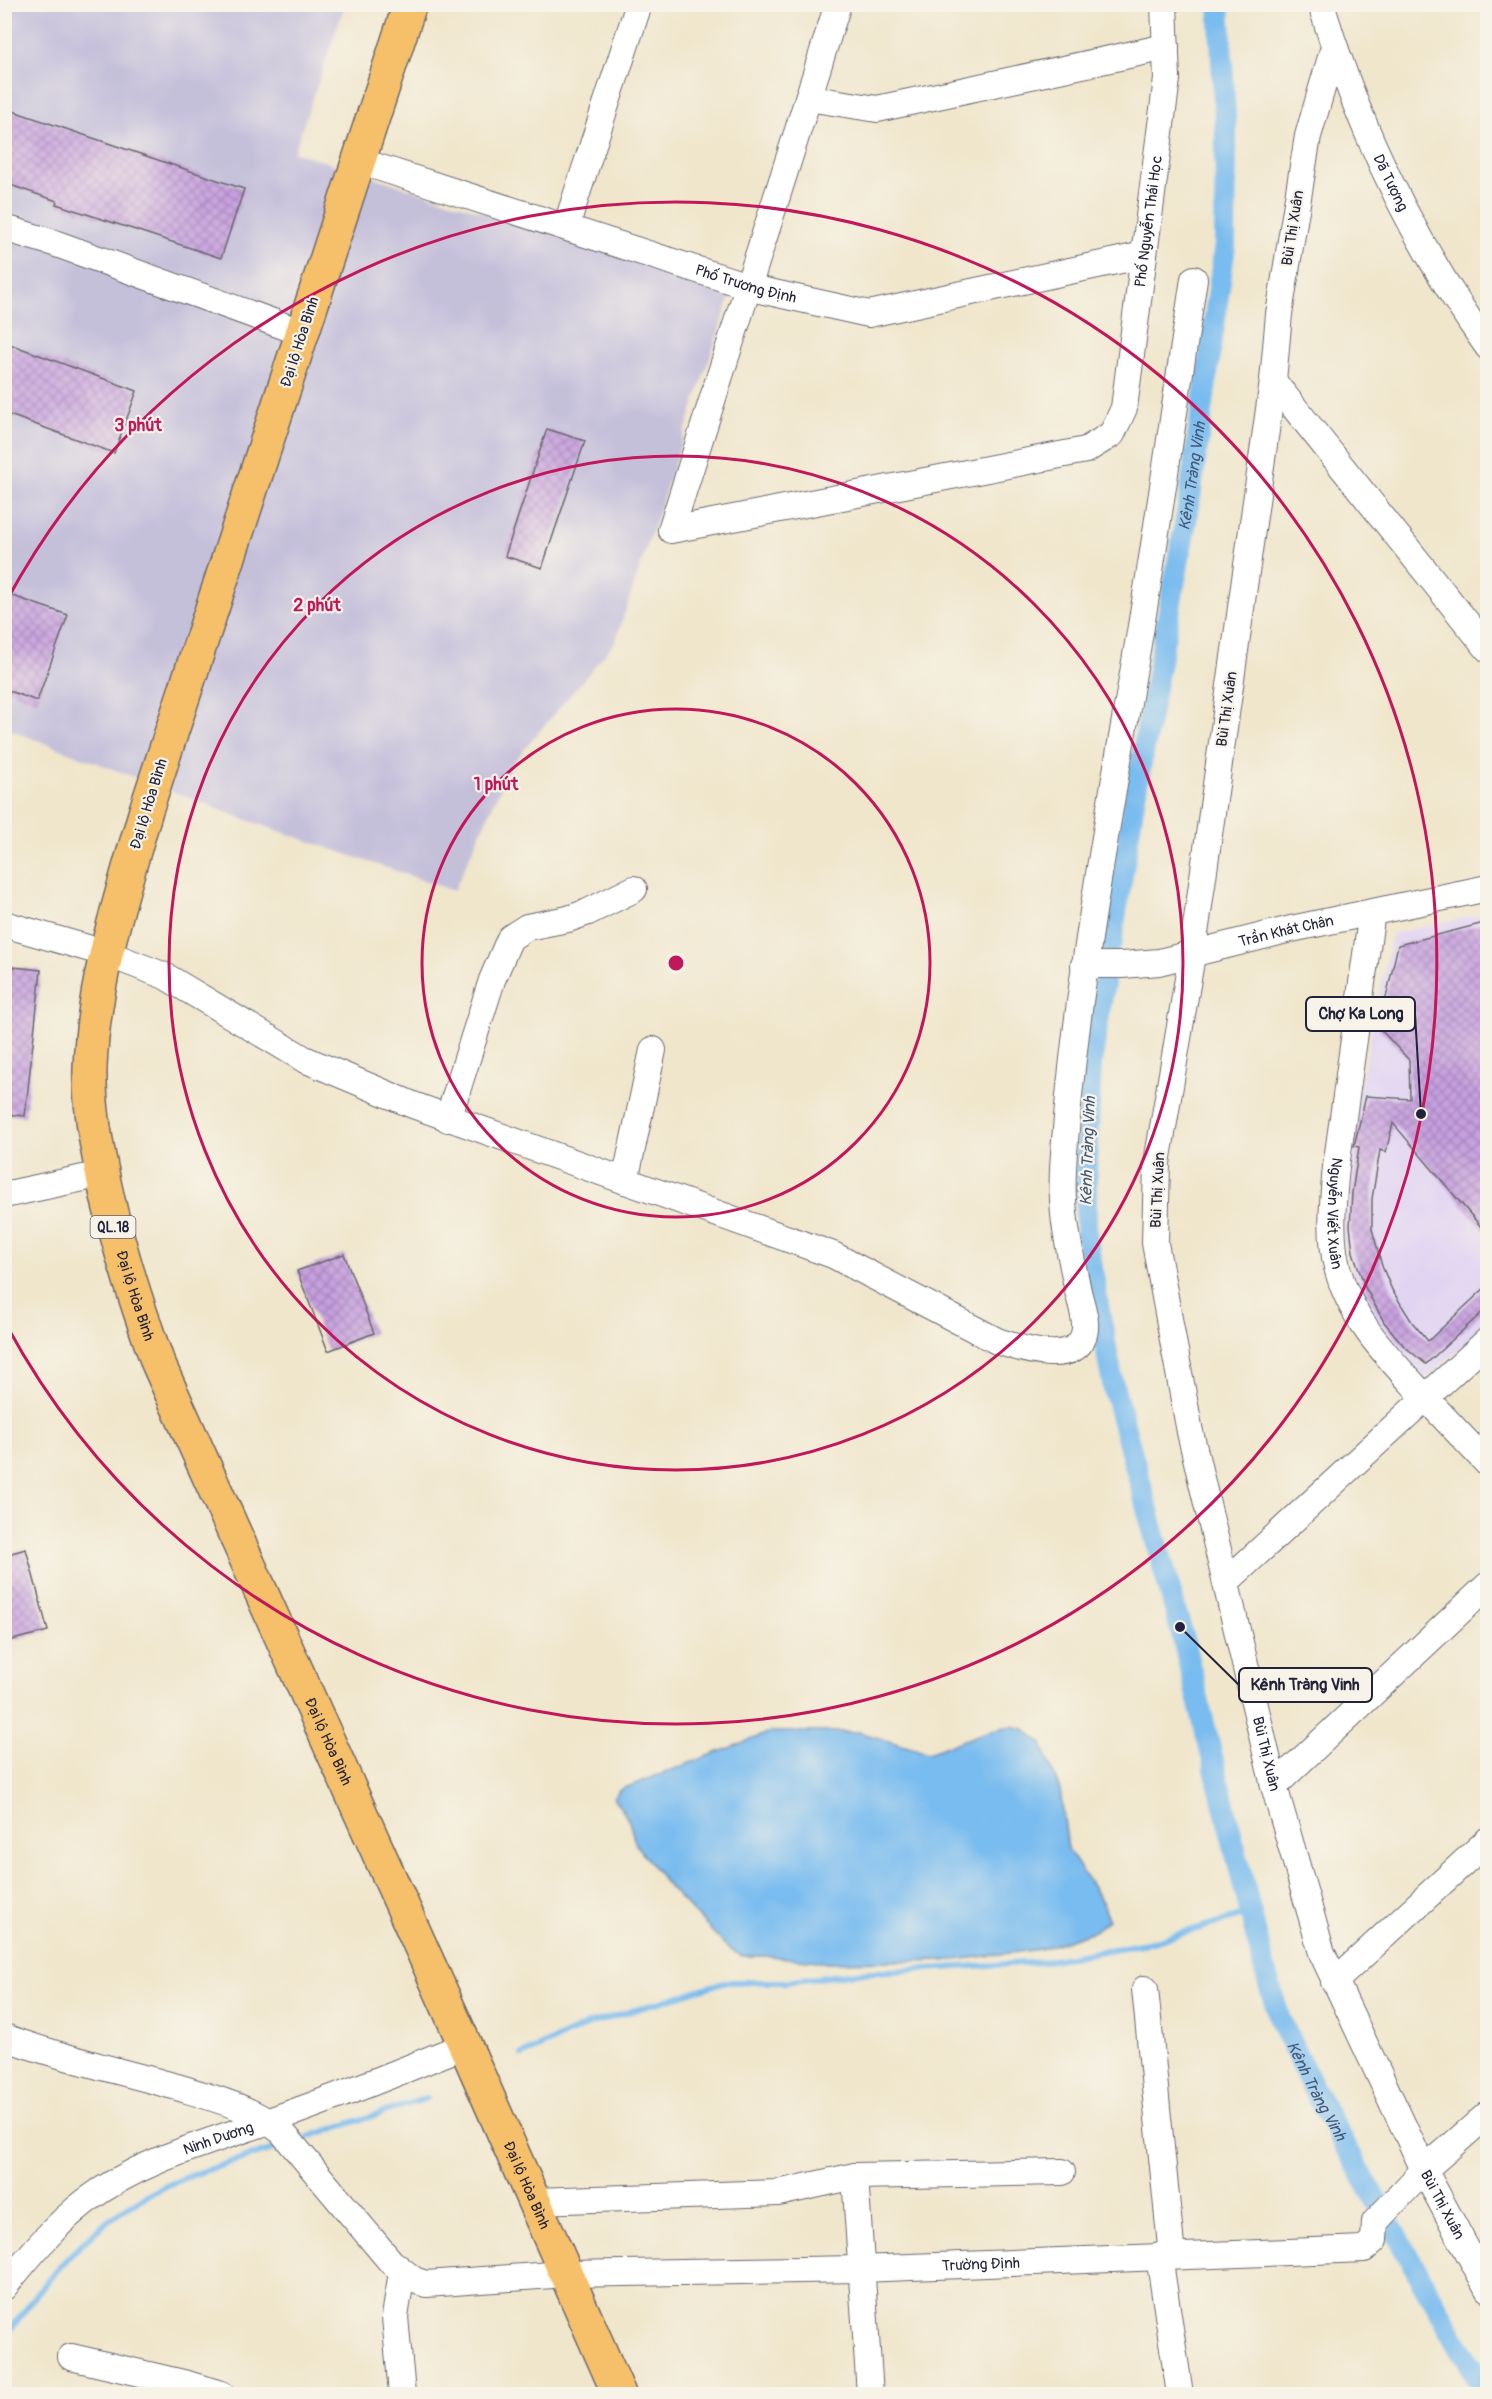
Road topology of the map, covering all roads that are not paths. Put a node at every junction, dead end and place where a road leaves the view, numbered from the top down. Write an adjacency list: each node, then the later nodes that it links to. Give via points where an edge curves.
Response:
1 (410, 4): 9 (highway, Đại lộ Hòa Bình / QL.18)
2 (639, 4): 10 (street)
3 (838, 4): 8 (street)
4 (1164, 4): 6 (street, Phố Nguyễn Thái Học)
5 (1321, 4): 7 (street, Dã Tượng)
6 (1166, 47): 8 (street, via 877,109); 12 (street, Phố Nguyễn Thái Học, via 1167,79)
7 (1334, 47): 16 (street, Dã Tượng, via 1390,185); 17 (street, Bùi Thị Xuân, via 1308,136 1279,314)
8 (808, 98): 14 (street)
9 (359, 160): 10 (street, Phố Trương Định); 15 (highway, Đại lộ Hòa Bình / QL.18)
10 (566, 227): 14 (street, Phố Trương Định)
11 (4, 228): 15 (street)
12 (1144, 255): 14 (street, Phố Trương Định, via 869,314); 14 (street, Phố Nguyễn Thái Học, via 1124,408 1112,434 1086,450 671,530)
13 (1194, 279): 25 (street, via 1141,629)
14 (749, 286)
15 (303, 333): 23 (highway, Đại lộ Hòa Bình / QL.18, via 146,810)
16 (1488, 347)
17 (1273, 381): 18 (street); 24 (street, Bùi Thị Xuân)
18 (1488, 648)
19 (1488, 888): 21 (street, Trần Khát Chân)
20 (634, 889): 27 (street, via 588,912 526,927 510,938 492,980)
21 (1372, 912): 24 (street, Trần Khát Chân); 32 (street, Nguyễn Viết Xuân, via 1336,1167 1333,1239 1337,1267 1362,1324)
22 (4, 924): 23 (street)
23 (108, 954): 27 (street, via 165,976 304,1059); 28 (highway, Đại lộ Hòa Bình / QL.18, via 98,996 90,1070)
24 (1192, 955): 25 (street, Trần Khát Chân, via 1159,962); 34 (street, Bùi Thị Xuân, via 1157,1163 1155,1243 1190,1432)
25 (1084, 965): 29 (street, via 1062,1198 1085,1331 1083,1340 1072,1349 1048,1353 997,1341 833,1255)
26 (653, 1050): 29 (street)
27 (448, 1119): 29 (street)
28 (102, 1174): 30 (street); 41 (highway, Đại lộ Hòa Bình / QL.18, via 125,1270 158,1363)
29 (626, 1180)
30 (4, 1195)
31 (1488, 1340): 32 (street)
32 (1424, 1397): 33 (street, Nguyễn Viết Xuân); 34 (street)
33 (1488, 1464)
34 (1226, 1582): 36 (street, Bùi Thị Xuân)
35 (1488, 1585): 36 (street)
36 (1274, 1786): 38 (street, Bùi Thị Xuân, via 1322,1953)
37 (1488, 1840): 38 (street)
38 (1335, 1982): 46 (street, Bùi Thị Xuân)
39 (1145, 1989): 48 (street)
40 (4, 2037): 43 (street, via 205,2096)
41 (465, 2045): 43 (street, Ninh Dương); 47 (highway, Đại lộ Hòa Bình / QL.18)
42 (1488, 2114): 46 (street)
43 (269, 2121): 50 (street); 52 (street, Ninh Dương, via 197,2145 108,2186 50,2234)
44 (1062, 2172): 45 (street)
45 (855, 2176): 47 (street, via 777,2193); 49 (street)
46 (1416, 2178): 48 (street, Trường Định, via 1375,2222 1374,2240 1364,2249); 53 (street, Bùi Thị Xuân)
47 (534, 2201): 51 (highway, Đại lộ Hòa Bình / QL.18)
48 (1165, 2256): 49 (street, Trường Định); 59 (street)
49 (860, 2269): 51 (street, Trường Định); 58 (street)
50 (402, 2272): 51 (street, Trường Định, via 426,2284); 56 (street, via 395,2317)
51 (566, 2274): 57 (highway, Đại lộ Hòa Bình / QL.18)
52 (4, 2287)
53 (1488, 2289)
54 (71, 2357): 55 (street)
55 (221, 2394)
56 (402, 2394)
57 (619, 2394)
58 (870, 2394)
59 (1180, 2394)

